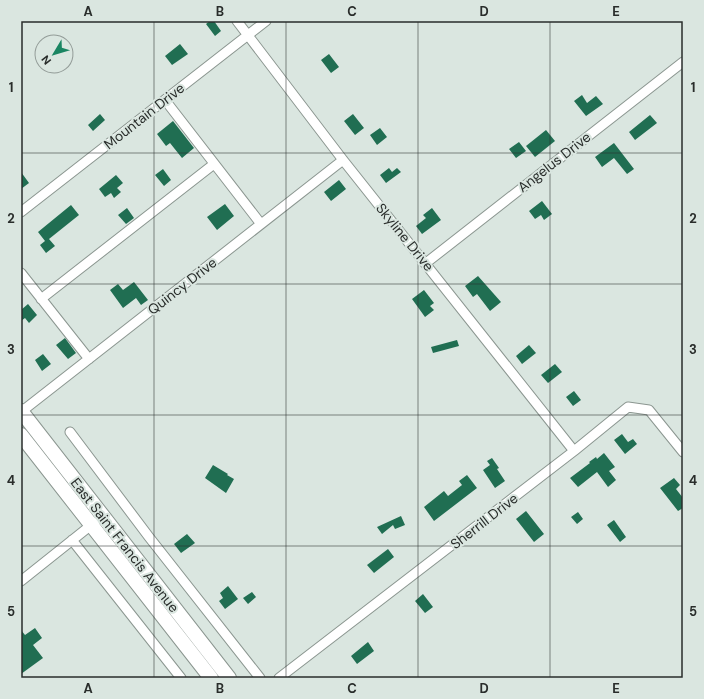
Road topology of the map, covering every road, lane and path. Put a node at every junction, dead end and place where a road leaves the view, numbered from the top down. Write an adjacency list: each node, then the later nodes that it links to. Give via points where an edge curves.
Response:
1 (237, 21): 3 (street, Skyline Drive)
2 (266, 21): 3 (street, Mountain Drive)
3 (248, 35): 5 (street, Mountain Drive); 6 (street, Skyline Drive)
4 (683, 62): 10 (street, Angelus Drive)
5 (165, 100): 7 (street); 8 (street, Mountain Drive)
6 (343, 160): 9 (street, Quincy Drive); 10 (street, Skyline Drive)
7 (214, 164): 9 (street); 12 (street)
8 (21, 212)
9 (261, 224): 13 (street, Quincy Drive)
10 (426, 263): 17 (street, Skyline Drive)
11 (21, 273): 12 (street)
12 (42, 299): 13 (street)
13 (89, 359): 14 (street, Quincy Drive)
14 (21, 412): 19 (highway, East Saint Francis Avenue)
15 (70, 432): 25 (street, East Saint Francis Avenue)
16 (21, 435): 19 (highway, East Saint Francis Avenue)
17 (574, 451): 18 (street, Sherrill Drive, via 628,407 649,410); 26 (street, Sherrill Drive)
18 (683, 452)
19 (97, 520): 20 (street); 23 (highway, East Saint Francis Avenue); 24 (highway, East Saint Francis Avenue)
20 (72, 540): 21 (street); 22 (street)
21 (21, 581)
22 (181, 678)
23 (211, 678)
24 (229, 678)
25 (260, 678)
26 (279, 678)

